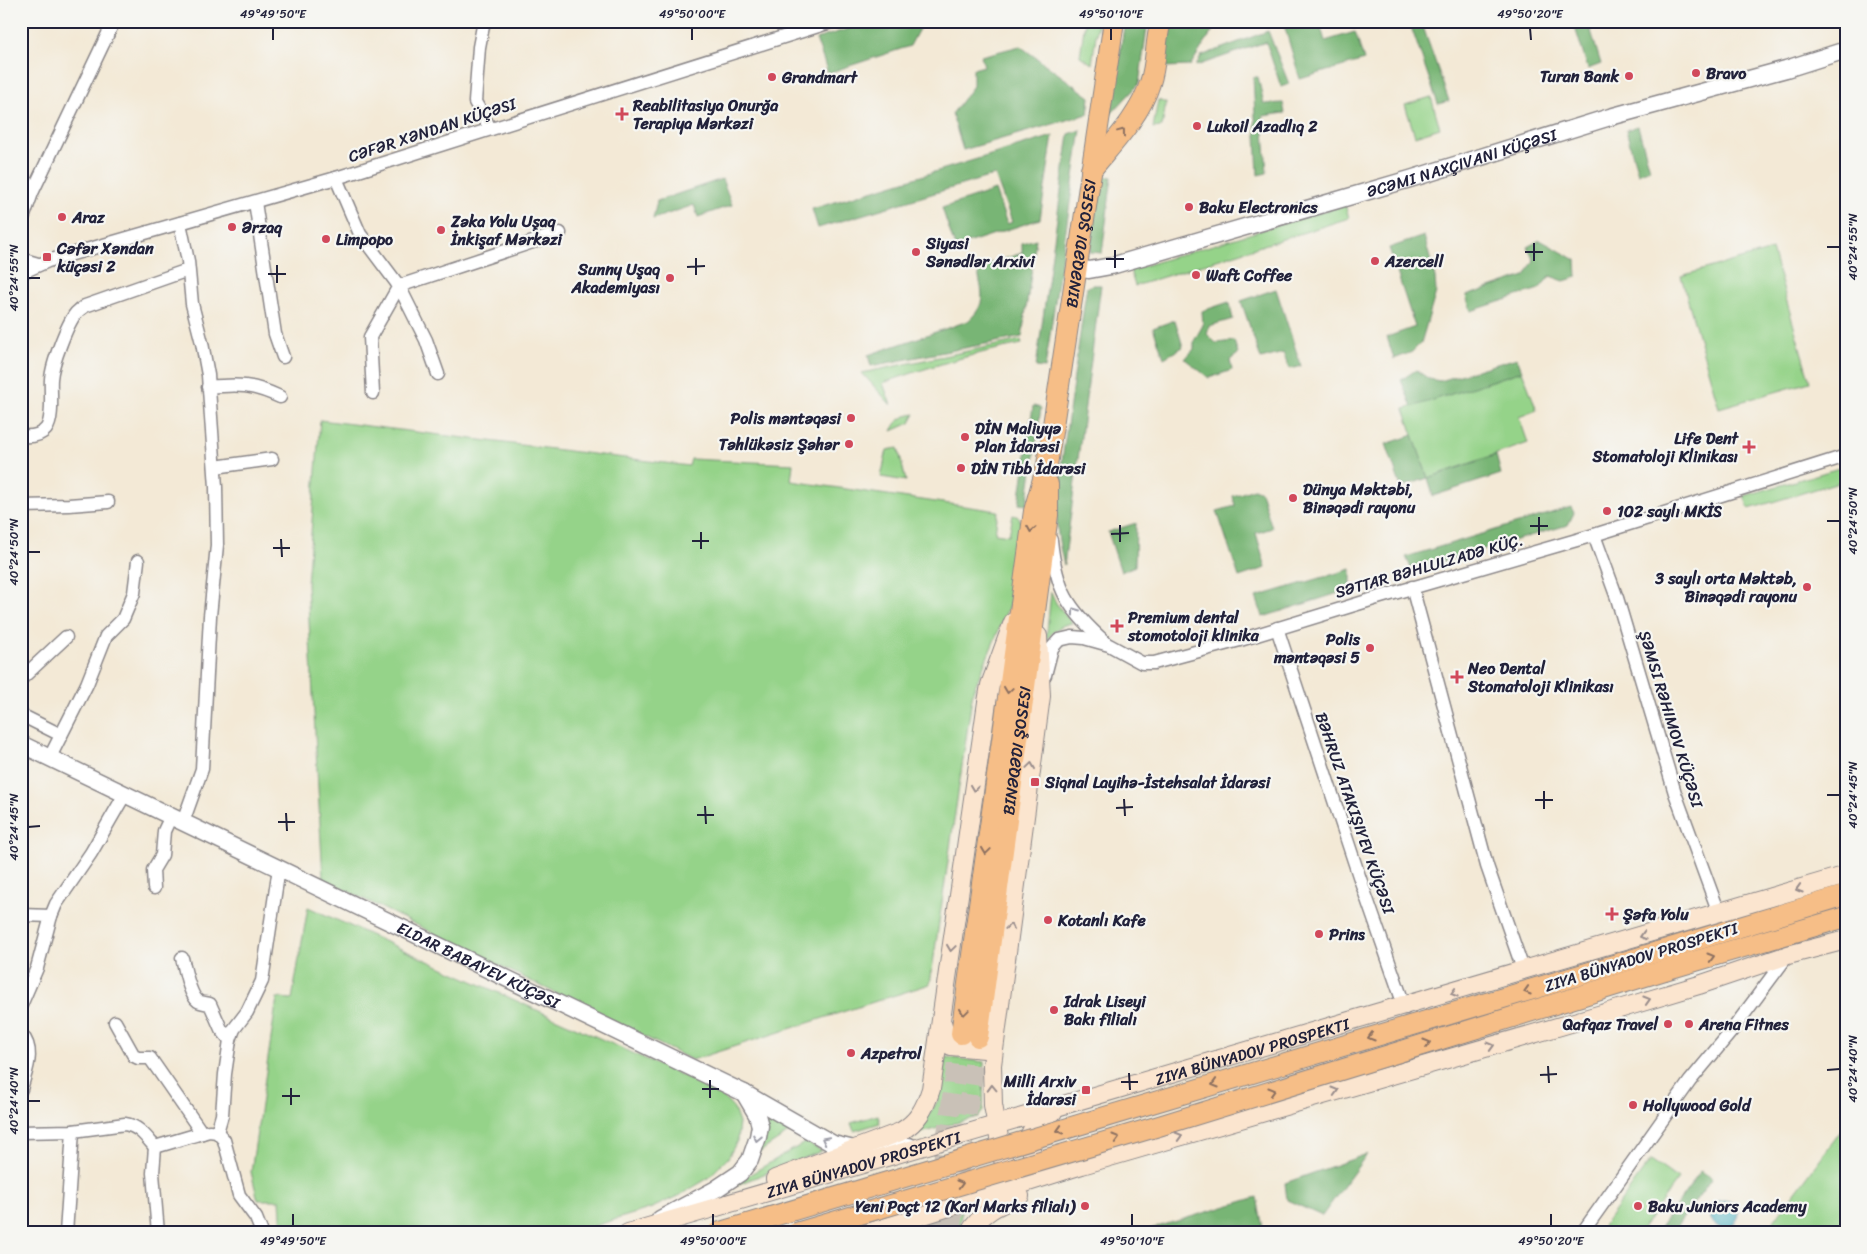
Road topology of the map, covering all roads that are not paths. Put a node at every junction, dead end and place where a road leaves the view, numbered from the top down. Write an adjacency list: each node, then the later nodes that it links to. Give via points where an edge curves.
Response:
1 (114, 21): 11 (street)
2 (484, 21): 8 (street, via 475,102)
3 (834, 21): 6 (street, CƏFƏR XƏNDAN KÜÇƏSI)
4 (1114, 21): 9 (main road, BINƏQƏDI ŞOSESI)
5 (1160, 22): 9 (main road, one-way to 5, via 1143,101 1153,72)
6 (806, 26): 8 (street, CƏFƏR XƏNDAN KÜÇƏSI, via 588,99)
7 (1846, 50): 19 (street, ƏCƏMI NAXÇIVANI KÜÇƏSI, via 1111,266 1095,270)
8 (490, 128): 10 (street, CƏFƏR XƏNDAN KÜÇƏSI)
9 (1091, 170): 19 (main road, BINƏQƏDI ŞOSESI)
10 (336, 178): 12 (street, CƏFƏR XƏNDAN KÜÇƏSI); 22 (street, via 360,234)
11 (32, 193): 13 (street); 15 (street)
12 (255, 202): 14 (street, CƏFƏR XƏNDAN KÜÇƏSI); 23 (street, via 275,334)
13 (21, 210)
14 (180, 223): 18 (street, CƏFƏR XƏNDAN KÜÇƏSI); 20 (street)
15 (21, 224)
16 (560, 233): 22 (street)
17 (21, 259): 18 (street)
18 (38, 264): 21 (street, CƏFƏR XƏNDAN KÜÇƏSI)
19 (1077, 268): 31 (main road, BINƏQƏDI ŞOSESI)
20 (188, 270): 25 (street); 28 (street, via 79,310 70,322 53,366 48,427 37,435)
21 (21, 273)
22 (399, 286): 24 (street, via 426,340); 26 (street, via 370,337)
23 (283, 357)
24 (438, 374)
25 (208, 386): 27 (street, via 246,385); 32 (street)
26 (373, 392)
27 (280, 397)
28 (21, 436)
29 (1846, 456): 36 (street, SƏTTAR BƏHLULZADƏ KÜÇ.)
30 (272, 459): 32 (street)
31 (1047, 465): 35 (main road, BINƏQƏDI ŞOSESI); 39 (main road, BINƏQƏDI ŞOSESI, one-way to 39, via 1034,510)
32 (215, 467): 50 (street, via 217,544 202,769)
33 (108, 502): 34 (street)
34 (21, 506)
35 (1048, 515): 39 (main road, BINƏQƏDI ŞOSESI); 42 (street, one-way to 35, via 1081,620 1065,597 1056,574)
36 (1594, 535): 38 (street, SƏTTAR BƏHLULZADƏ KÜÇ.); 55 (street, ŞƏMSI RƏHIMOV KÜÇƏSI, via 1617,598 1675,793)
37 (138, 560): 46 (street, via 134,593 123,619 106,636 87,684)
38 (1412, 588): 40 (street, SƏTTAR BƏHLULZADƏ KÜÇ.); 63 (street, via 1487,866)
39 (1028, 607): 44 (main road); 66 (main road, one-way to 66, via 990,685); 70 (main road, BINƏQƏDI ŞOSESI)
40 (1277, 628): 42 (street, SƏTTAR BƏHLULZADƏ KÜÇ., via 1154,664 1142,663); 65 (street, BƏHRUZ ATAKIŞIYEV KÜÇƏSI)
41 (66, 637): 43 (street)
42 (1109, 646): 44 (street, via 1084,638 1059,640 1049,654)
43 (21, 678)
44 (1041, 696): 68 (main road, one-way to 44)
45 (21, 715): 46 (street)
46 (61, 735): 48 (street)
47 (21, 744): 48 (street, ELDAR BABAYEV KÜÇƏSI)
48 (50, 757): 49 (street, ELDAR BABAYEV KÜÇƏSI)
49 (125, 794): 50 (street, ELDAR BABAYEV KÜÇƏSI); 57 (street, via 101,838)
50 (177, 819): 51 (street, ELDAR BABAYEV KÜÇƏSI); 53 (street, via 164,831 162,855 153,870)
51 (279, 868): 71 (street, via 262,981); 73 (street, ELDAR BABAYEV KÜÇƏSI)
52 (1846, 875): 55 (main road, ZIYA BÜNYADOV PROSPEKTI, one-way to 55)
53 (154, 888)
54 (1846, 896): 62 (main road, ZIYA BÜNYADOV PROSPEKTI)
55 (1719, 913): 63 (main road, ZIYA BÜNYADOV PROSPEKTI, one-way to 63)
56 (21, 915): 57 (street)
57 (50, 916): 64 (street, via 36,968)
58 (1846, 917): 62 (main road, ZIYA BÜNYADOV PROSPEKTI, one-way to 58)
59 (1846, 940): 60 (main road)
60 (1788, 955): 84 (main road, one-way to 60, via 1637,1003); 97 (street, via 1690,1081)
61 (182, 958): 71 (street, via 188,983 197,1000 210,1004 221,1030)
62 (1661, 961): 93 (main road, ZIYA BÜNYADOV PROSPEKTI, one-way to 93, bridge); 94 (main road, ZIYA BÜNYADOV PROSPEKTI, one-way to 62, bridge, via 1159,1126)
63 (1524, 972): 65 (main road, ZIYA BÜNYADOV PROSPEKTI, one-way to 65)
64 (22, 1000)
65 (1405, 1008): 74 (main road, ZIYA BÜNYADOV PROSPEKTI)
66 (942, 1014): 68 (main road, via 944,1041 951,1046 985,1050 991,1044); 82 (main road, via 931,1089 922,1113 900,1132)
67 (115, 1022): 79 (street, via 134,1056 150,1058)
68 (997, 1023): 75 (main road, one-way to 68, via 992,1080)
69 (21, 1034): 72 (street, via 30,1054)
70 (969, 1036)
71 (230, 1040): 78 (street, via 222,1115)
72 (21, 1089)
73 (744, 1093): 82 (street, ELDAR BABAYEV KÜÇƏSI, one-way to 73, via 819,1137); 89 (street, one-way to 89, via 760,1126 750,1160 740,1173 702,1198)
74 (1074, 1102): 75 (main road, ZIYA BÜNYADOV PROSPEKTI); 84 (main road, via 1040,1120 1029,1137 1031,1148 1041,1163 1062,1167)
75 (996, 1125): 80 (main road, ZIYA BÜNYADOV PROSPEKTI); 83 (main road)
76 (73, 1131): 77 (street); 81 (street, via 133,1125); 90 (street)
77 (21, 1132)
78 (217, 1132): 79 (street); 92 (street, via 224,1140 239,1195 256,1218)
79 (202, 1133): 81 (street)
80 (942, 1141): 82 (street, ELDAR BABAYEV KÜÇƏSI, via 872,1150); 83 (main road, via 983,1138 998,1145); 85 (main road, via 918,1155); 89 (main road, ZIYA BÜNYADOV PROSPEKTI)
81 (155, 1148): 91 (street)
82 (854, 1149): 89 (main road)
83 (1002, 1152): 86 (main road, via 1005,1170 999,1182)
84 (1082, 1165): 86 (main road); 96 (main road, via 1051,1185 998,1204 985,1212)
85 (906, 1170): 87 (main road, via 910,1206 918,1211); 88 (main road, via 900,1191)
86 (966, 1202): 87 (main road)
87 (940, 1210): 88 (main road)
88 (901, 1228): 95 (main road)
89 (634, 1231)
90 (66, 1233)
91 (158, 1233)
92 (262, 1233)
93 (717, 1233)
94 (796, 1233)
95 (867, 1233)
96 (969, 1233)
97 (1582, 1233)

